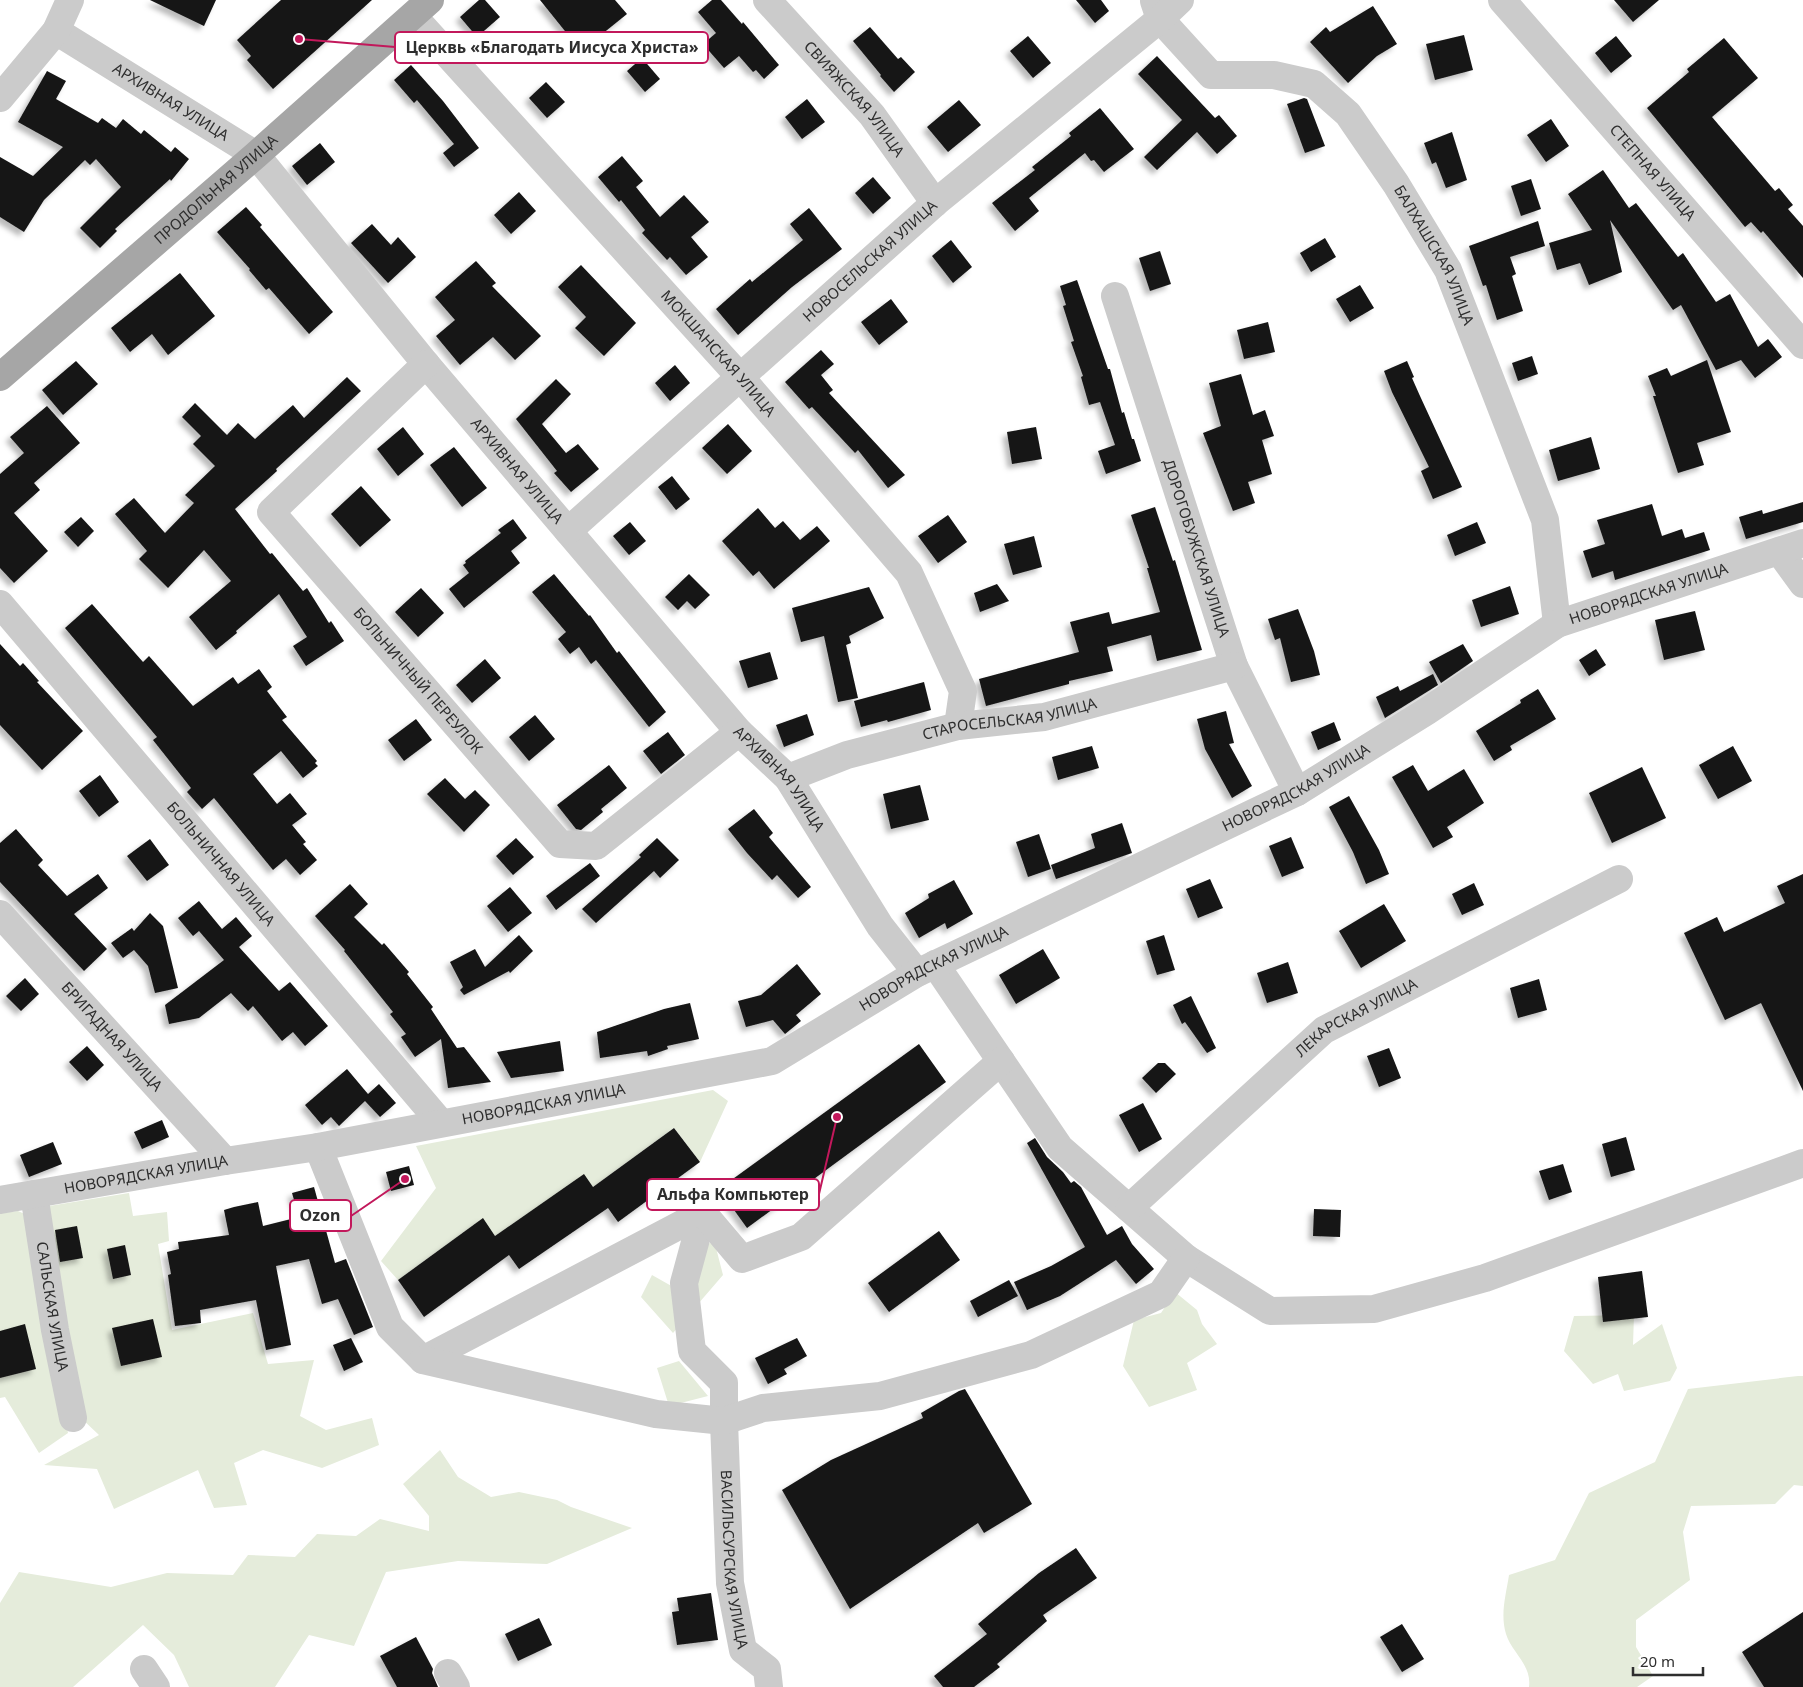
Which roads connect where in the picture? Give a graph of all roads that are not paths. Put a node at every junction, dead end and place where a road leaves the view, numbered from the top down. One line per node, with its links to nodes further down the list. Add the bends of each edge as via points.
1 (70, 0): 7 (street)
2 (767, 0): 10 (street, СВИЯЖСКАЯ УЛИЦА, via 872,115)
3 (1180, 0): 6 (street, НОВОСЕЛЬСКАЯ УЛИЦА)
4 (1502, 0): 12 (street, СТЕПНАЯ УЛИЦА)
5 (421, 8): 9 (main road, ПРОДОЛЬНАЯ УЛИЦА); 15 (street, МОКШАНСКАЯ УЛИЦА)
6 (1157, 9): 10 (street, НОВОСЕЛЬСКАЯ УЛИЦА); 20 (street, БАЛХАШСКАЯ УЛИЦА, via 1211,75 1274,75 1314,84 1348,114 1396,184 1448,270 1546,520)
7 (56, 31): 8 (street); 9 (street, АРХИВНАЯ УЛИЦА)
8 (0, 98)
9 (256, 155): 13 (street, АРХИВНАЯ УЛИЦА); 14 (main road, ПРОДОЛЬНАЯ УЛИЦА)
10 (935, 203): 15 (street, НОВОСЕЛЬСКАЯ УЛИЦА)
11 (1115, 296): 21 (street, ДОРОГОБУЖСКАЯ УЛИЦА)
12 (1803, 345)
13 (426, 364): 16 (street, АРХИВНАЯ УЛИЦА); 23 (street, БОЛЬНИЧНЫЙ ПЕРЕУЛОК, via 271,512 560,844 596,846)
14 (0, 377)
15 (741, 378): 16 (street, НОВОСЕЛЬСКАЯ УЛИЦА); 22 (street, МОКШАНСКАЯ УЛИЦА, via 910,573 963,691)
16 (568, 531): 23 (street, АРХИВНАЯ УЛИЦА)
17 (1791, 547): 18 (street); 20 (street, НОВОРЯДСКАЯ УЛИЦА)
18 (1803, 584)
19 (0, 604): 30 (street, БОЛЬНИЧНАЯ УЛИЦА)
20 (1557, 624): 25 (street, НОВОРЯДСКАЯ УЛИЦА, via 1427,711)
21 (1234, 666): 22 (street, СТАРОСЕЛЬСКАЯ УЛИЦА, via 1044,717); 25 (street, ДОРОГОБУЖСКАЯ УЛИЦА)
22 (958, 726): 24 (street, СТАРОСЕЛЬСКАЯ УЛИЦА, via 847,755)
23 (739, 732): 24 (street, АРХИВНАЯ УЛИЦА)
24 (788, 778): 28 (street, АРХИВНАЯ УЛИЦА, via 880,926)
25 (1297, 792): 28 (street, НОВОРЯДСКАЯ УЛИЦА)
26 (1620, 879): 35 (street, ЛЕКАРСКАЯ УЛИЦА, via 1324,1030)
27 (0, 914): 32 (street, БРИГАДНАЯ УЛИЦА)
28 (926, 969): 29 (street, АРХИВНАЯ УЛИЦА); 30 (street, НОВОРЯДСКАЯ УЛИЦА, via 772,1061)
29 (1001, 1061): 35 (street, АРХИВНАЯ УЛИЦА, via 1060,1148); 36 (street, via 801,1236 742,1259)
30 (441, 1123): 31 (street, НОВОРЯДСКАЯ УЛИЦА)
31 (318, 1147): 32 (street, НОВОРЯДСКАЯ УЛИЦА); 38 (street, via 390,1327)
32 (225, 1161): 34 (street, НОВОРЯДСКАЯ УЛИЦА)
33 (1803, 1163): 37 (street, АРХИВНАЯ УЛИЦА, via 1485,1278 1374,1309 1270,1310)
34 (11, 1196): 39 (street, САЛЬСКАЯ УЛИЦА, via 54,1330)
35 (1129, 1208): 37 (street, АРХИВНАЯ УЛИЦА)
36 (703, 1213): 38 (street); 40 (street, ВАСИЛЬСУРСКАЯ УЛИЦА, via 684,1283 692,1351 724,1383)
37 (1186, 1258): 40 (street, via 1161,1294 1030,1354 880,1396 763,1408)
38 (423, 1360): 40 (street, via 656,1414)
39 (73, 1418)
40 (724, 1421): 41 (street, ВАСИЛЬСУРСКАЯ УЛИЦА, via 730,1583 743,1650 767,1669)
41 (769, 1687)

